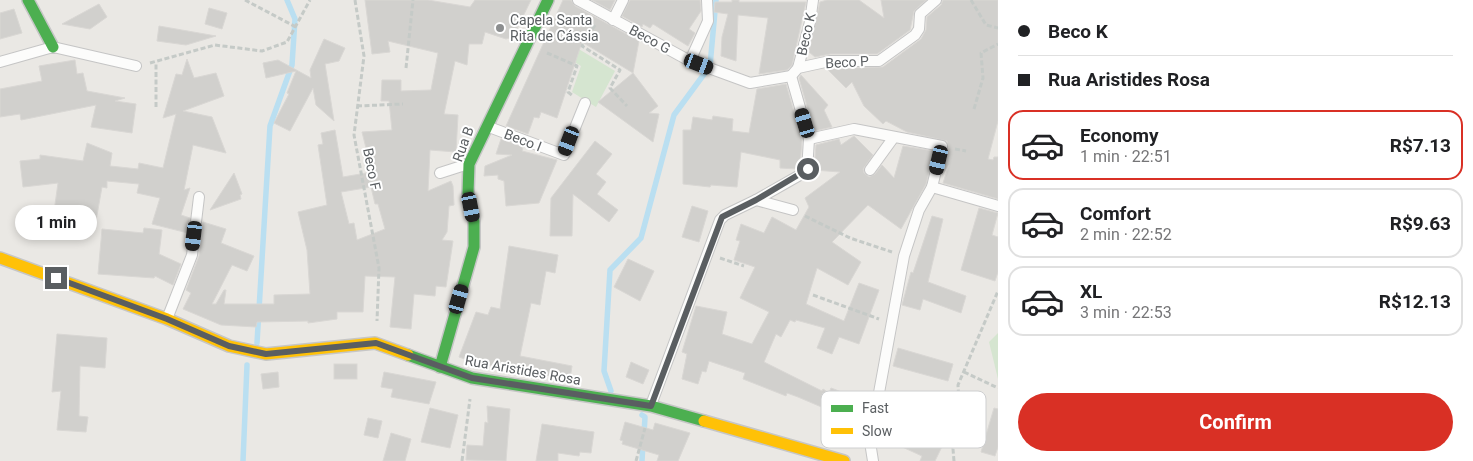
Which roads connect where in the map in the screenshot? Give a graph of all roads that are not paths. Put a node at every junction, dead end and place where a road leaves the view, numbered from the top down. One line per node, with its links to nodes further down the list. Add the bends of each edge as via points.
1 (28, 0): 9 (street)
2 (548, 0): 15 (street, Rua B)
3 (578, 0): 8 (lane, Beco G)
4 (623, 0): 8 (lane)
5 (707, 0): 10 (lane, via 708,21)
6 (813, 0): 13 (lane, Beco K, via 810,22)
7 (936, 0): 13 (lane, Beco P, via 920,14 919,29 915,35 879,61 830,62)
8 (613, 20): 10 (lane, Beco G)
9 (52, 47): 11 (lane); 12 (lane)
10 (690, 61): 13 (lane, Beco G, via 750,83)
11 (0, 62)
12 (136, 66)
13 (794, 72): 17 (lane)
14 (585, 103): 15 (lane, Beco I, via 564,155)
15 (486, 126): 18 (street, Rua B)
16 (894, 137): 17 (lane, via 854,129); 19 (lane); 21 (lane, via 942,146)
17 (810, 139): 23 (lane, via 807,171)
18 (469, 164): 20 (lane); 28 (street, Rua B, via 468,193 474,222 474,248)
19 (870, 170)
20 (440, 173)
21 (932, 187): 24 (lane); 29 (lane, via 919,210 904,256)
22 (199, 197): 27 (lane, via 192,255)
23 (756, 200): 25 (lane); 30 (lane, via 722,217)
24 (998, 206)
25 (793, 210)
26 (0, 258): 27 (street, Rua Aristides Rosa)
27 (167, 319): 28 (street, Rua Aristides Rosa, via 229,346 266,354 376,343)
28 (440, 367): 30 (street, Rua Aristides Rosa, via 472,378)
29 (879, 391)
30 (651, 406): 32 (street, Rua Aristides Rosa)
31 (871, 448): 33 (lane)
32 (844, 461)
33 (873, 461)

